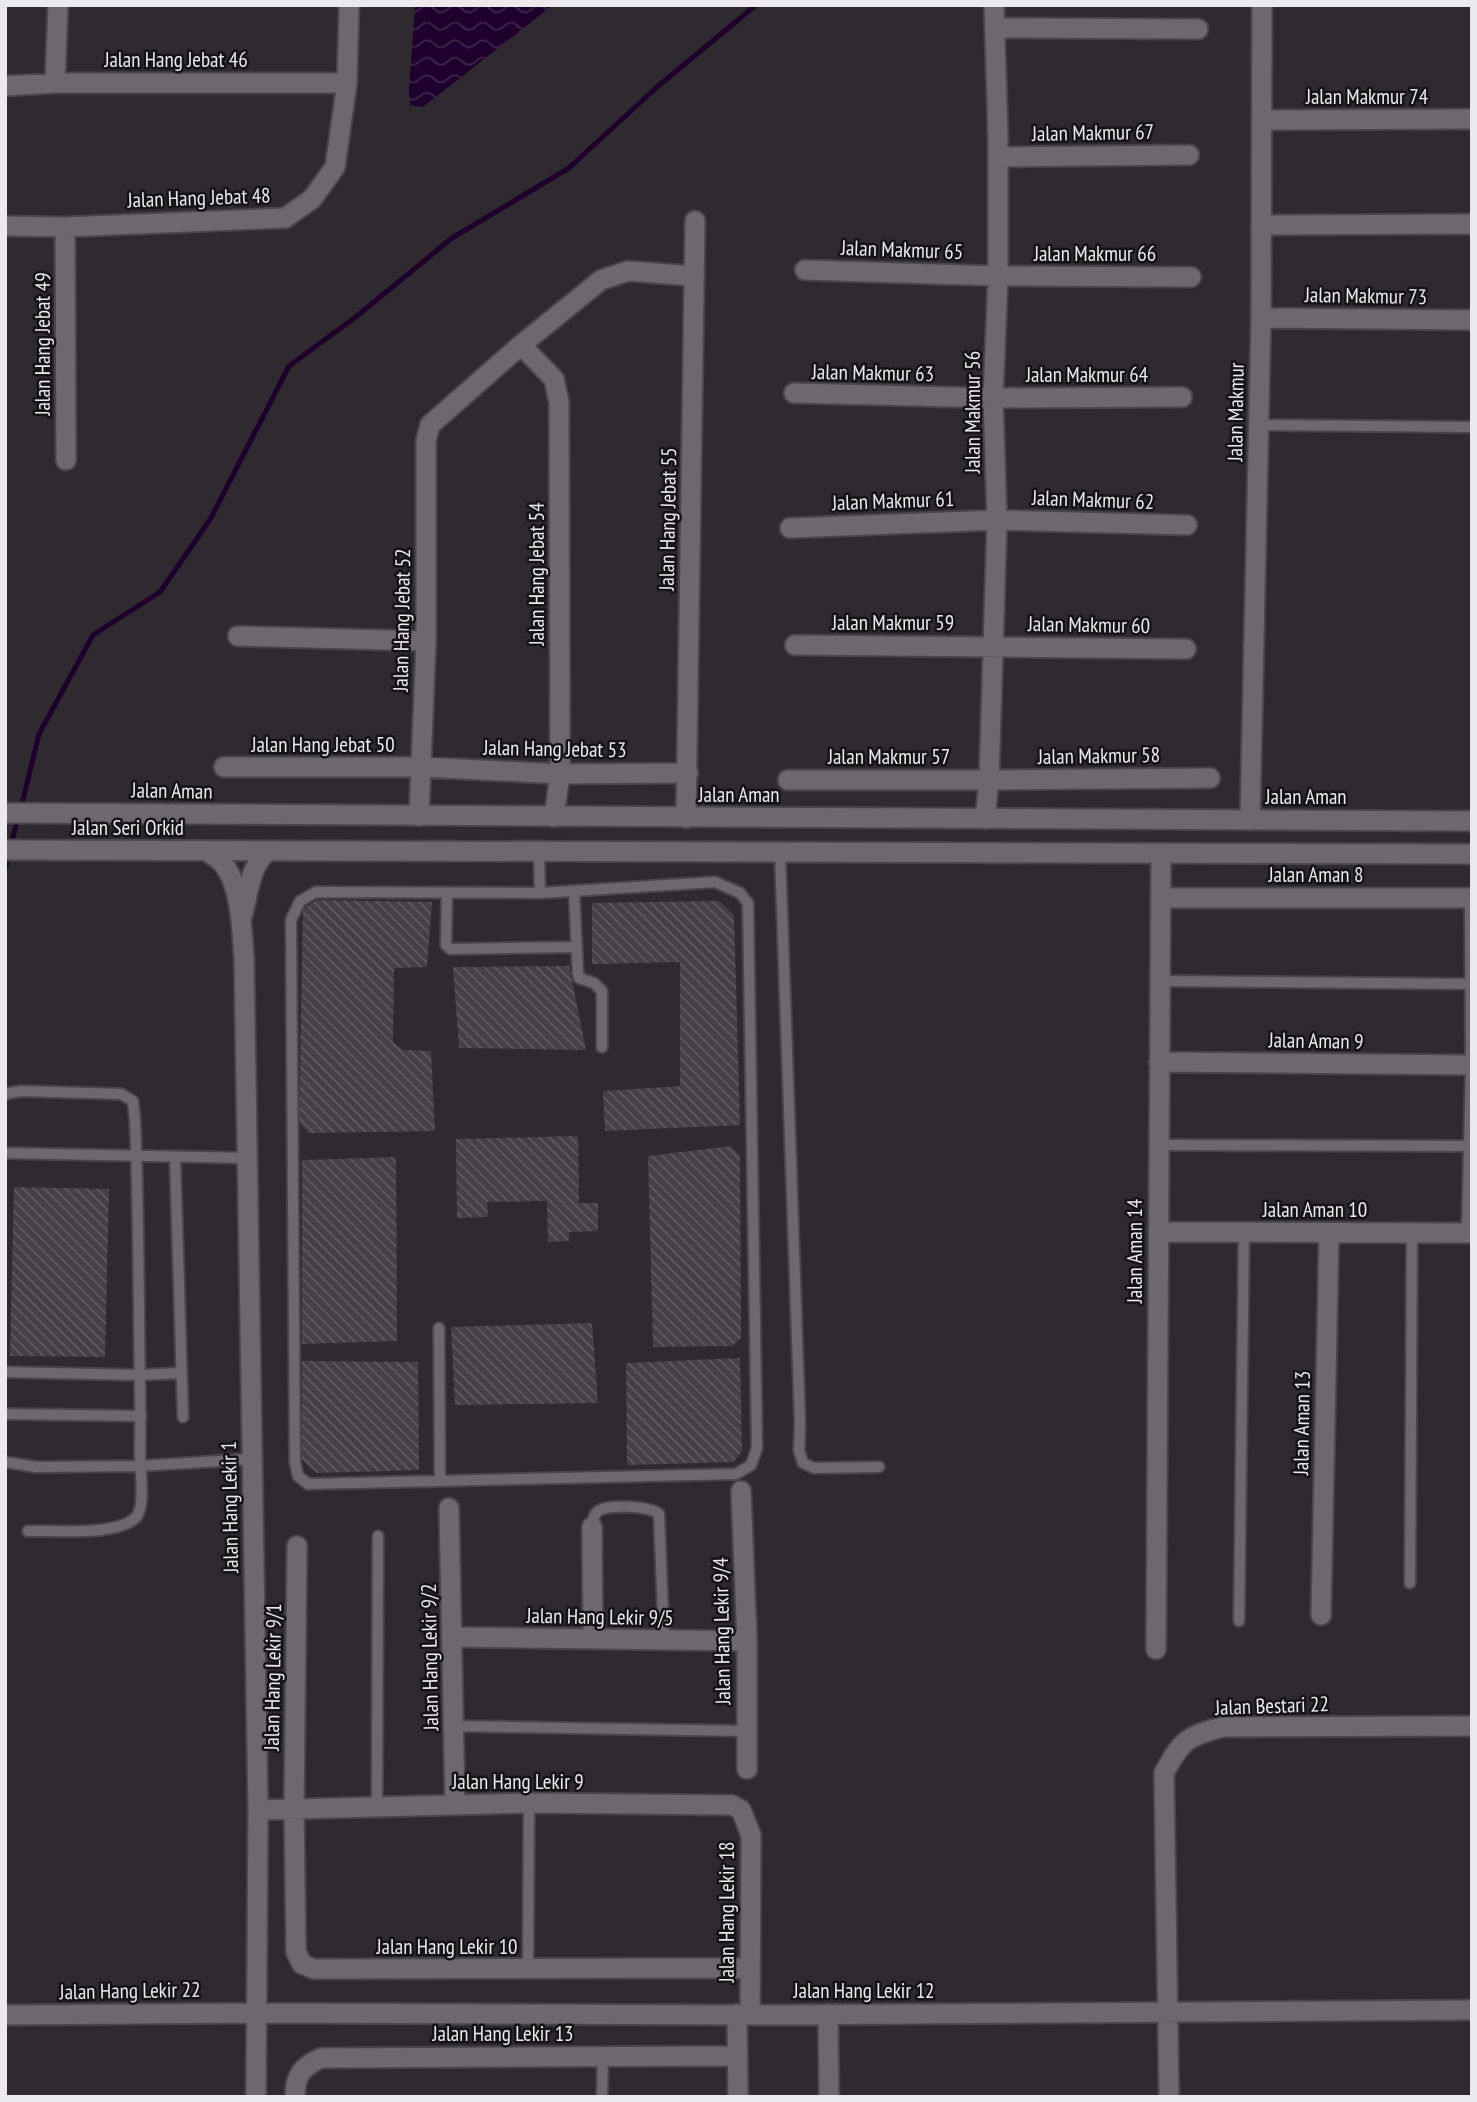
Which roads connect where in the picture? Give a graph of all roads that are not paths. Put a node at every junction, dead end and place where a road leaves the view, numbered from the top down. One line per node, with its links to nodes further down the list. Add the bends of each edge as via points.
1 (58, 5): 7 (street)
2 (349, 5): 8 (street, Jalan Hang Jebat 48)
3 (994, 5): 5 (street, Jalan Makmur 56)
4 (1262, 5): 11 (street, Jalan Makmur)
5 (995, 28): 6 (street); 13 (street, Jalan Makmur 56)
6 (1198, 29)
7 (55, 83): 8 (street, Jalan Hang Jebat 46); 9 (street, Jalan Hang Jebat 46)
8 (347, 83): 18 (street, Jalan Hang Jebat 48, via 335,167 312,199 285,218)
9 (5, 86)
10 (1472, 119): 11 (street, Jalan Makmur 74)
11 (1262, 120): 16 (street, Jalan Makmur)
12 (1189, 155): 13 (street, Jalan Makmur 67)
13 (998, 157): 21 (street, Jalan Makmur 56)
14 (695, 221): 20 (street, Jalan Hang Jebat 55)
15 (1472, 224): 16 (street)
16 (1261, 225): 23 (street, Jalan Makmur)
17 (5, 226): 18 (street, Jalan Hang Jebat 48)
18 (65, 227): 31 (street, Jalan Hang Jebat 49)
19 (805, 270): 21 (street, Jalan Makmur 65)
20 (693, 276): 25 (street, via 613,274); 42 (street, Jalan Hang Jebat 55)
21 (998, 276): 22 (street, Jalan Makmur 66); 28 (street, Jalan Makmur 56)
22 (1191, 277)
23 (1261, 318): 24 (street, Jalan Makmur 73); 29 (street, Jalan Makmur)
24 (1472, 320)
25 (521, 345): 36 (street, Jalan Hang Jebat 52, via 430,425 426,441); 43 (street, Jalan Hang Jebat 54, via 558,389)
26 (794, 393): 28 (street, Jalan Makmur 63)
27 (1182, 397): 28 (street, Jalan Makmur 64)
28 (993, 398): 32 (street, Jalan Makmur 56)
29 (1258, 425): 30 (lane); 52 (street, Jalan Makmur)
30 (1472, 427)
31 (66, 460)
32 (997, 520): 33 (street, Jalan Makmur 62); 34 (street, Jalan Makmur 61); 38 (street, Jalan Makmur 56)
33 (1187, 525)
34 (790, 528)
35 (238, 636): 36 (street)
36 (426, 641): 41 (street, Jalan Hang Jebat 52)
37 (795, 645): 38 (street, Jalan Makmur 59)
38 (992, 646): 39 (street, Jalan Makmur 60); 46 (street, Jalan Makmur 56)
39 (1186, 649)
40 (224, 767): 41 (street, Jalan Hang Jebat 50)
41 (422, 767): 43 (street, Jalan Hang Jebat 53); 48 (street, Jalan Hang Jebat 52)
42 (688, 773): 43 (street, Jalan Hang Jebat 53); 50 (street, Jalan Hang Jebat 55)
43 (560, 774): 49 (street, Jalan Hang Jebat 54)
44 (1210, 778): 46 (street, Jalan Makmur 58)
45 (788, 780): 46 (street, Jalan Makmur 57)
46 (989, 780): 51 (street, Jalan Makmur 56)
47 (5, 813): 48 (street, Jalan Aman)
48 (419, 816): 49 (street, Jalan Aman)
49 (554, 817): 50 (street, Jalan Aman)
50 (685, 818): 51 (street, Jalan Aman)
51 (985, 819): 52 (street, Jalan Aman)
52 (1250, 820): 53 (street, Jalan Aman)
53 (1472, 821)
54 (5, 850): 55 (street, Jalan Seri Orkid)
55 (206, 851): 56 (street, Jalan Seri Orkid); 66 (street, Jalan Hang Lekir 1, via 221,861 231,876)
56 (259, 852): 57 (street); 66 (street, Jalan Hang Lekir 1)
57 (539, 852): 58 (street); 63 (lane)
58 (780, 852): 59 (street); 95 (lane, via 799,1451 803,1463 814,1468)
59 (1161, 853): 60 (street); 64 (street, Jalan Aman 14)
60 (1472, 853)
61 (574, 891): 63 (lane); 67 (lane); 96 (lane, via 715,882 740,893 748,903 757,1448 751,1465 736,1474)
62 (447, 893): 63 (lane); 67 (lane, via 446,945 450,949); 96 (lane, via 316,892 300,901 291,920 298,1476 309,1484)
63 (540, 893)
64 (1161, 898): 65 (street, Jalan Aman 8); 68 (street, Jalan Aman 14)
65 (1471, 898): 69 (lane)
66 (242, 916): 79 (street, Jalan Hang Lekir 1)
67 (575, 947): 70 (lane, via 579,978 602,991)
68 (1160, 981): 69 (lane); 71 (street, Jalan Aman 14)
69 (1471, 984): 72 (lane)
70 (601, 1047)
71 (1160, 1062): 72 (street, Jalan Aman 9); 74 (street, Jalan Aman 14)
72 (1472, 1065): 75 (lane)
73 (5, 1094): 77 (lane, via 106,1092 129,1097 133,1101)
74 (1159, 1145): 75 (lane); 80 (street, Jalan Aman 14)
75 (1470, 1146): 84 (lane)
76 (5, 1153): 77 (lane)
77 (136, 1156): 78 (lane); 88 (lane)
78 (175, 1157): 79 (lane); 87 (lane)
79 (247, 1158): 92 (street, Jalan Hang Lekir 1)
80 (1158, 1232): 81 (street, Jalan Aman 10); 110 (street, Jalan Aman 14)
81 (1244, 1232): 82 (street, Jalan Aman 10); 105 (lane)
82 (1329, 1233): 83 (street, Jalan Aman 10); 104 (street, Jalan Aman 13)
83 (1412, 1233): 84 (street, Jalan Aman 10); 103 (lane)
84 (1469, 1233)
85 (439, 1328): 96 (lane)
86 (5, 1372): 88 (lane)
87 (181, 1373): 88 (lane); 91 (lane)
88 (139, 1375): 90 (lane)
89 (5, 1414): 90 (lane)
90 (141, 1416): 94 (lane)
91 (183, 1417)
92 (252, 1459): 94 (lane); 119 (street, Jalan Hang Lekir 1)
93 (5, 1462): 94 (lane, via 36,1467)
94 (139, 1466): 100 (lane, via 142,1503 136,1517 126,1524 103,1530)
95 (880, 1467)
96 (440, 1481)
97 (741, 1491): 109 (street, Jalan Hang Lekir 9/4)
98 (449, 1508): 106 (street, Jalan Hang Lekir 9/2)
99 (592, 1527): 107 (street); 108 (lane, via 594,1516 606,1508 647,1507 659,1514)
100 (28, 1531)
101 (378, 1536): 117 (lane)
102 (297, 1546): 118 (street, Jalan Hang Lekir 9/1)
103 (1410, 1583)
104 (1321, 1615)
105 (1239, 1621)
106 (452, 1637): 107 (street, Jalan Hang Lekir 9/5); 111 (street, Jalan Hang Lekir 9/2)
107 (593, 1639): 108 (street, Jalan Hang Lekir 9/5)
108 (664, 1640): 109 (street, Jalan Hang Lekir 9/5)
109 (747, 1642): 113 (street, Jalan Hang Lekir 9/4)
110 (1156, 1649)
111 (454, 1726): 113 (lane); 116 (street, Jalan Hang Lekir 9/2)
112 (1472, 1726): 125 (street, Jalan Bestari 22, via 1223,1727 1193,1735 1176,1751 1164,1773)
113 (747, 1731): 114 (street, Jalan Hang Lekir 9/4)
114 (747, 1769)
115 (529, 1803): 116 (street, Jalan Hang Lekir 9); 120 (street, Jalan Hang Lekir 9, via 733,1805); 122 (lane)
116 (455, 1805): 117 (street, Jalan Hang Lekir 9)
117 (377, 1806): 118 (street, Jalan Hang Lekir 9)
118 (294, 1808): 119 (street, Jalan Hang Lekir 9); 122 (street, Jalan Hang Lekir 10, via 296,1952 302,1964 314,1969)
119 (258, 1810): 124 (street, Jalan Hang Lekir 1)
120 (741, 1810): 121 (street, Jalan Hang Lekir 18, via 751,1835)
121 (750, 1968): 122 (street, Jalan Hang Lekir 10); 128 (street, Jalan Hang Lekir 18)
122 (528, 1970)
123 (1472, 2010): 125 (street, Jalan Hang Lekir 12)
124 (256, 2012): 127 (street, Jalan Hang Lekir 22); 128 (street, Jalan Hang Lekir 12); 131 (street, Jalan Hang Lekir 1)
125 (1168, 2012): 126 (street, Jalan Hang Lekir 12); 136 (street, Jalan Bestari 22)
126 (828, 2014): 128 (street, Jalan Hang Lekir 12); 135 (street)
127 (5, 2015)
128 (743, 2015): 130 (street, Jalan Hang Lekir 18)
129 (603, 2056): 130 (street, Jalan Hang Lekir 13); 132 (street, Jalan Hang Lekir 13, via 321,2058 305,2065 295,2081); 133 (lane)
130 (737, 2056): 134 (street, Jalan Hang Lekir 18)
131 (256, 2097)
132 (295, 2097)
133 (602, 2097)
134 (737, 2097)
135 (829, 2097)
136 (1169, 2097)

